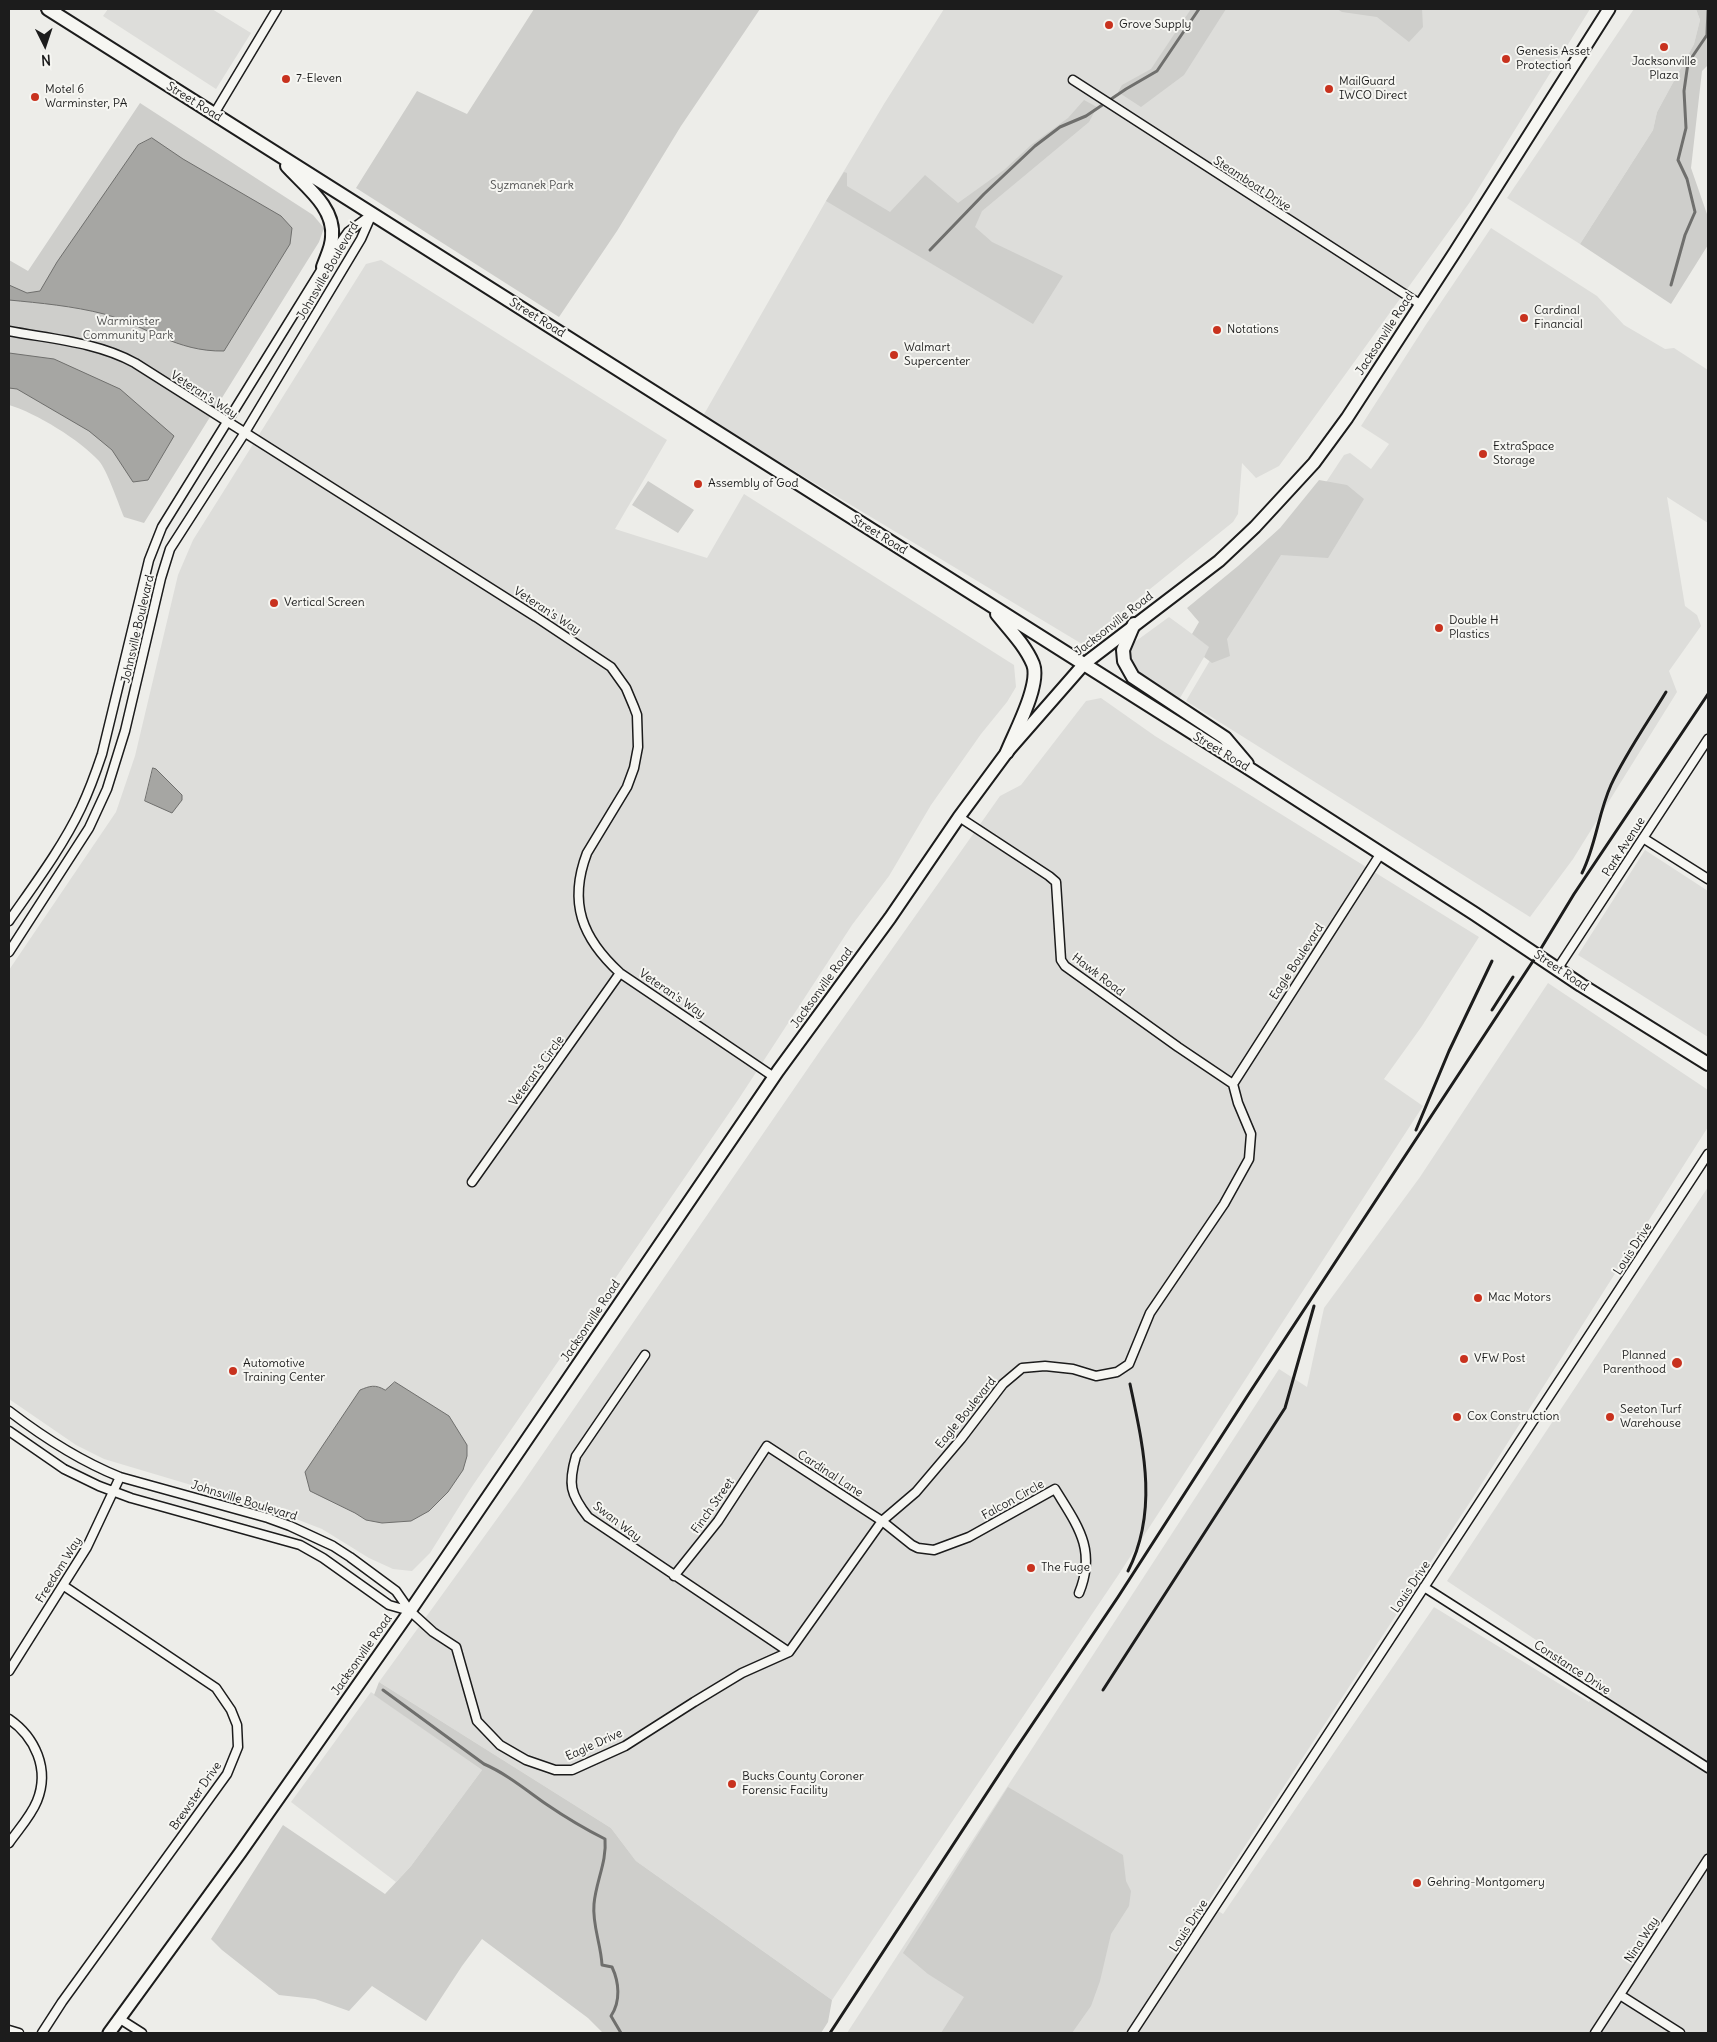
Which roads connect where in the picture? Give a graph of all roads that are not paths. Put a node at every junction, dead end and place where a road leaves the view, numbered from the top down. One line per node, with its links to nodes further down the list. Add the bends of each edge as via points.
1 (48, 9): 5 (main road, Street Road)
2 (277, 9): 5 (street)
3 (1609, 9): 9 (main road, Jacksonville Road)
4 (1073, 80): 9 (street, Steamboat Drive)
5 (214, 114): 6 (main road, Street Road)
6 (273, 151): 7 (main road, Street Road); 8 (main road, via 324,205 330,216 332,237)
7 (372, 214): 8 (street, Johnsville Boulevard, via 348,232); 12 (street, Johnsville Boulevard, via 361,239); 13 (main road, Street Road)
8 (323, 267): 11 (street, Johnsville Boulevard)
9 (1420, 304): 14 (main road, Jacksonville Road, via 1314,463 1232,549)
10 (9, 331): 11 (street, Veteran's Way, via 93,346 123,357)
11 (227, 423): 12 (street, Veteran's Way); 23 (street, Johnsville Boulevard, via 171,509 152,552 102,754 81,808)
12 (244, 434): 24 (street, Johnsville Boulevard, via 170,549 119,755 100,806 67,864); 26 (street, Veteran's Way, via 536,617 604,661 618,674 637,715 637,757 627,787 588,853 581,874 579,897 589,938)
13 (991, 606): 15 (main road, Street Road); 17 (main road, via 1034,666 1033,689)
14 (1134, 624): 15 (main road, Jacksonville Road); 18 (main road, via 1123,650 1124,661 1133,677 1225,738)
15 (1084, 664): 17 (main road, Jacksonville Road); 18 (main road, Street Road)
16 (1708, 739): 20 (street, Park Avenue)
17 (1007, 752): 19 (main road, Jacksonville Road)
18 (1254, 772): 21 (main road, Street Road)
19 (959, 817): 28 (main road, Jacksonville Road); 29 (street, Hawk Road, via 1056,882 1061,960 1065,966)
20 (1643, 838): 22 (street); 25 (street, Park Avenue)
21 (1381, 854): 25 (main road, Street Road); 29 (street, Eagle Boulevard)
22 (1708, 879)
23 (9, 922)
24 (9, 952)
25 (1558, 968): 27 (main road, Street Road)
26 (620, 973): 28 (street, Veteran's Way); 31 (street, Veteran's Circle)
27 (1708, 1064)
28 (774, 1077): 43 (main road, Jacksonville Road)
29 (1233, 1084): 38 (street, Eagle Boulevard, via 1251,1134 1249,1159 1224,1204 1150,1313 1129,1364 1117,1372 1096,1376 1045,1366 1022,1368 1004,1384 916,1492)
30 (1708, 1154): 41 (street, Louis Drive)
31 (472, 1182)
32 (646, 1355): 39 (street, Swan Way, via 576,1456 570,1475 575,1500 588,1517)
33 (9, 1411): 36 (street, Johnsville Boulevard, via 72,1454)
34 (9, 1431): 37 (street, Johnsville Boulevard, via 64,1468)
35 (766, 1446): 38 (street, Cardinal Lane); 39 (street, Finch Street, via 718,1521)
36 (120, 1476): 37 (street, Freedom Way); 43 (street, Johnsville Boulevard, via 268,1518 333,1546 396,1591)
37 (114, 1492): 40 (street, Freedom Way, via 88,1548); 43 (street, Johnsville Boulevard, via 300,1545 388,1605)
38 (882, 1521): 42 (street, Falcon Circle, via 918,1548 934,1550 969,1537 1055,1489 1085,1543 1087,1567); 44 (street, Eagle Boulevard)
39 (674, 1576): 44 (street, Swan Way)
40 (64, 1586): 45 (street, Freedom Way); 54 (street, Brewster Drive, via 216,1688 237,1725 238,1747 227,1774)
41 (1424, 1587): 47 (street, Constance Drive); 57 (street, Louis Drive)
42 (1079, 1593)
43 (410, 1611): 44 (street, Eagle Drive, via 456,1647 477,1721 500,1745 526,1760 555,1770 572,1770 626,1746 742,1673); 51 (main road, Jacksonville Road)
44 (789, 1652)
45 (9, 1671)
46 (9, 1719): 48 (street, via 32,1740 41,1775 37,1801)
47 (1708, 1768)
48 (9, 1843)
49 (1708, 1858): 50 (street, Nina Way)
50 (1620, 1995): 58 (street, Nina Way); 59 (street)
51 (120, 2019): 55 (main road, Jacksonville Road); 56 (street)
52 (9, 2030): 53 (street)
53 (19, 2033)
54 (42, 2033)
55 (109, 2033)
56 (142, 2033)
57 (1132, 2033)
58 (1595, 2033)
59 (1680, 2033)

